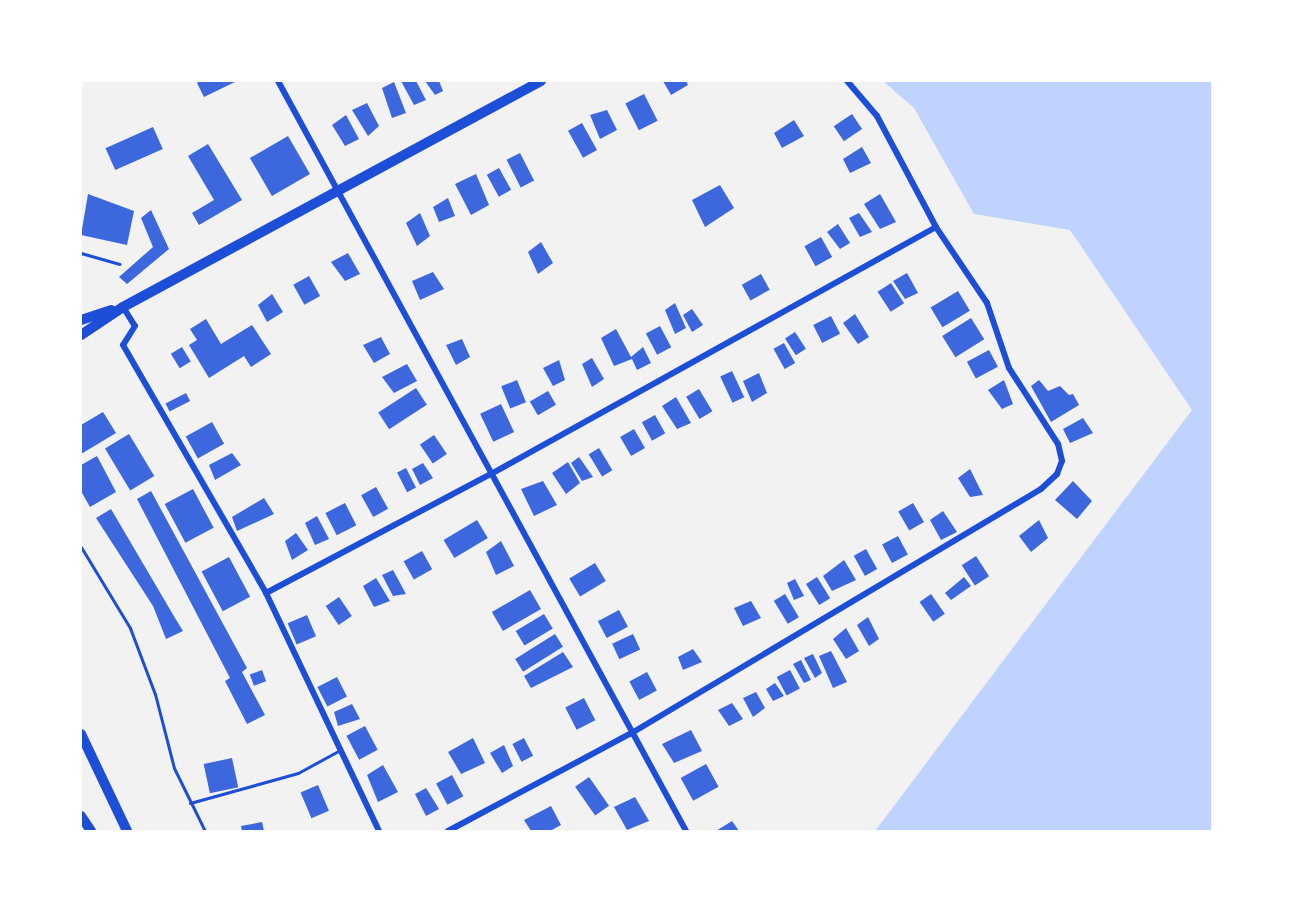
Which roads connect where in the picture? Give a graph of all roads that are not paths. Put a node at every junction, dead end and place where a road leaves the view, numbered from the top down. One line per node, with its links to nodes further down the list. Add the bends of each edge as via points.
1 (278, 81): 4 (street)
2 (541, 81): 4 (main road)
3 (847, 81): 5 (street, via 877,116)
4 (339, 192): 8 (main road); 11 (street)
5 (936, 227): 11 (street); 15 (street, via 987,303 1009,368 1058,444 1060,468 1041,489)
6 (81, 253): 7 (lane)
7 (119, 264)
8 (123, 307): 9 (main road); 10 (main road); 13 (street, via 135,326 123,345)
9 (81, 320)
10 (81, 335)
11 (492, 474): 13 (street); 15 (street)
12 (81, 547): 17 (lane, via 130,628 155,694 174,768)
13 (266, 593): 16 (street)
14 (81, 734): 20 (main road)
15 (630, 734): 23 (street); 24 (street)
16 (341, 749): 17 (lane, via 298,773); 22 (street)
17 (190, 803): 21 (lane)
18 (81, 816): 19 (main road)
19 (91, 831)
20 (127, 831)
21 (205, 831)
22 (379, 831)
23 (448, 831)
24 (686, 831)

